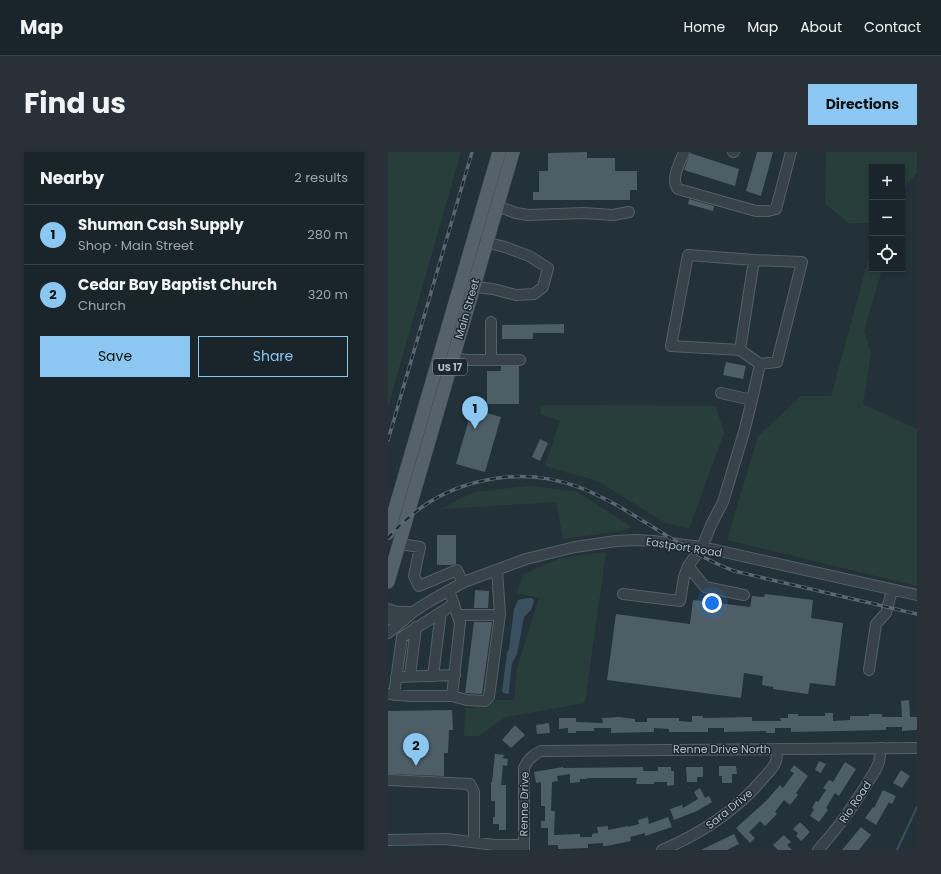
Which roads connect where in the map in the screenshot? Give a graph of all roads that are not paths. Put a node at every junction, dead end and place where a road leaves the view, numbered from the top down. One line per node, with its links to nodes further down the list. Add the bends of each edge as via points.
1 (499, 152): 7 (main road, Main Street / US 17)
2 (513, 152): 5 (main road, Main Street / US 17)
3 (684, 152): 4 (street, via 675,178 678,189 756,211 768,211 776,209)
4 (791, 152)
5 (497, 206): 6 (street, via 528,215 613,215); 8 (main road, Main Street / US 17)
6 (629, 212)
7 (473, 239): 8 (street); 19 (main road, Main Street / US 17)
8 (486, 243): 10 (main road, Main Street / US 17); 10 (street, via 529,256 548,268 543,287 534,294 516,295)
9 (754, 260): 12 (street); 12 (street, via 688,255 671,346); 16 (street, via 802,262 777,362)
10 (474, 286): 13 (main road, Main Street / US 17)
11 (491, 322): 14 (street)
12 (740, 350): 16 (street)
13 (453, 358): 14 (street); 20 (main road, Main Street / US 17)
14 (491, 360): 15 (street)
15 (520, 360)
16 (760, 364): 18 (street)
17 (720, 393): 18 (street)
18 (752, 400): 23 (street, via 723,502)
19 (420, 422): 20 (street); 21 (main road, Main Street / US 17)
20 (433, 426): 22 (main road, Main Street / US 17)
21 (388, 533)
22 (399, 544): 26 (main road, Main Street / US 17); 27 (street, via 420,547 414,576 419,586 457,570)
23 (702, 547): 24 (street); 25 (street, Eastport Road, via 653,540 609,542 575,546); 29 (street, Eastport Road)
24 (688, 566): 30 (street, via 680,601); 31 (street, via 705,587)
25 (497, 570): 27 (street, Eastport Road); 38 (street)
26 (388, 582)
27 (463, 583): 28 (street, Eastport Road)
28 (449, 590): 33 (street); 35 (street, Eastport Road)
29 (892, 590): 32 (street, Eastport Road); 43 (street, via 886,613 876,624)
30 (623, 594)
31 (744, 595)
32 (917, 595)
33 (454, 604): 36 (street); 37 (street)
34 (388, 609): 35 (street)
35 (413, 612): 40 (street, Eastport Road)
36 (441, 612): 41 (street); 46 (street)
37 (457, 614): 38 (street); 44 (street, via 460,623)
38 (499, 615): 49 (street, via 489,697 485,701)
39 (388, 619): 40 (street)
40 (404, 620): 42 (street, Eastport Road)
41 (416, 627): 45 (street); 47 (street, via 402,638)
42 (388, 633)
43 (869, 670)
44 (455, 675): 46 (street); 49 (street)
45 (410, 676): 46 (street); 47 (street)
46 (433, 676)
47 (396, 677): 48 (street)
48 (391, 695): 49 (street)
49 (452, 696)
50 (881, 748): 51 (street, Renne Drive North); 52 (street, Renne Drive North); 60 (street, Rio Road, via 876,769 853,806)
51 (917, 748)
52 (777, 749): 53 (street, Renne Drive North, via 550,750 541,751); 59 (street, Sara Drive, via 776,761 737,805 702,830)
53 (530, 758): 58 (street, Renne Drive, via 523,775)
54 (388, 780): 56 (street, via 470,784 474,792)
55 (388, 840): 57 (street)
56 (474, 842): 57 (street, via 446,839); 58 (street)
57 (420, 845)
58 (524, 848)
59 (662, 850)
60 (818, 850)

